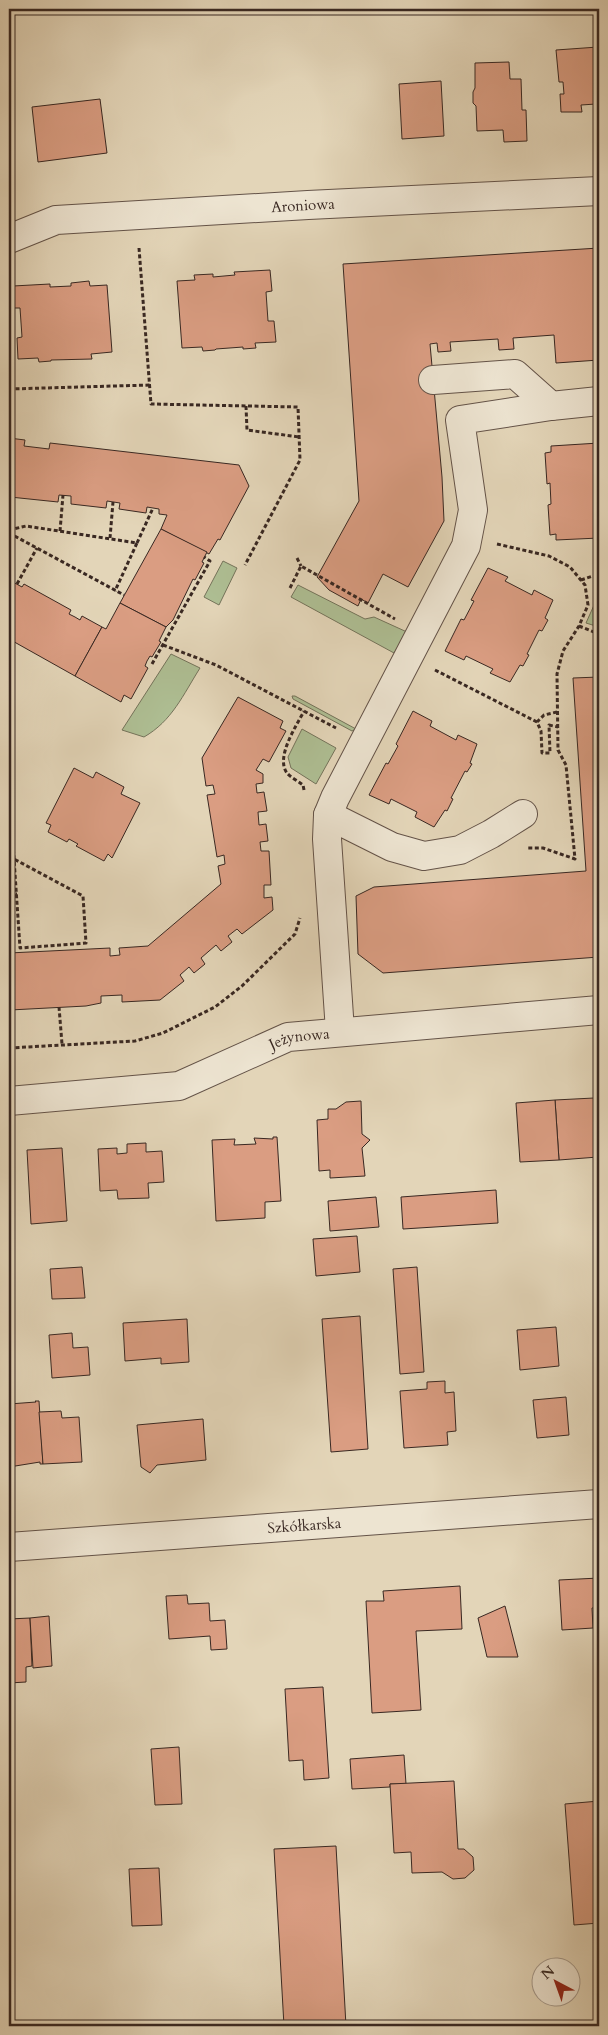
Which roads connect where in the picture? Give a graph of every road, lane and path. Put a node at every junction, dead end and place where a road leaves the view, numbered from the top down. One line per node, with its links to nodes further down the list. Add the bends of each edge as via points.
1 (599, 191): 2 (street, Aroniowa, via 56,220)
2 (9, 239)
3 (139, 248): 5 (path)
4 (433, 380): 9 (street, via 515,374)
5 (150, 384): 6 (path); 8 (path, via 151,404)
6 (9, 389)
7 (599, 401): 9 (street)
8 (246, 406): 10 (path, via 247,430); 10 (path, via 298,407)
9 (551, 406): 17 (street, via 460,420 473,510)
10 (299, 436): 22 (path, via 300,460)
11 (63, 495): 14 (path)
12 (113, 502): 16 (path)
13 (153, 508): 18 (path)
14 (60, 531): 15 (path, via 26,526); 16 (path)
15 (9, 532): 19 (path)
16 (110, 538): 18 (path)
17 (467, 542): 25 (path, via 507,545 549,556 570,567); 31 (street)
18 (137, 543): 28 (path)
19 (37, 548): 26 (path); 28 (path)
20 (204, 557): 33 (path, via 210,561)
21 (297, 558): 23 (path)
22 (245, 565)
23 (301, 566): 27 (path); 31 (path)
24 (599, 574): 25 (path)
25 (580, 580): 30 (path, via 588,605)
26 (16, 584)
27 (290, 588)
28 (116, 591): 29 (path)
29 (124, 595)
30 (579, 626): 32 (path); 37 (path, via 563,651 557,674)
31 (420, 634): 40 (street)
32 (599, 634)
33 (163, 645): 34 (path); 36 (path, via 216,665)
34 (152, 664)
35 (429, 667): 38 (path)
36 (304, 711): 40 (path); 42 (path, via 289,739 284,762 286,772 303,785)
37 (558, 712): 38 (path, via 544,715); 39 (path)
38 (537, 722): 39 (path, via 542,753 550,753 549,726)
39 (558, 727): 46 (path, via 558,750 566,765 575,859)
40 (363, 742): 44 (street)
41 (9, 784): 45 (path)
42 (305, 798)
43 (523, 814): 44 (street, via 460,850 424,856 392,847)
44 (328, 815): 53 (street)
45 (11, 845): 47 (path)
46 (542, 848)
47 (14, 859): 49 (path); 49 (path, via 83,896 86,943 20,948)
48 (9, 894): 49 (path)
49 (17, 894)
50 (303, 911): 54 (path, via 295,934 242,986 215,1007 163,1033 135,1041)
51 (58, 1007): 54 (path)
52 (599, 1010): 53 (street, Jeżynowa)
53 (340, 1031): 56 (street, Jeżynowa, via 288,1036 179,1086)
54 (62, 1044): 55 (path)
55 (9, 1048)
56 (9, 1101)
57 (599, 1504): 58 (street, Szkółkarska)
58 (9, 1547)

